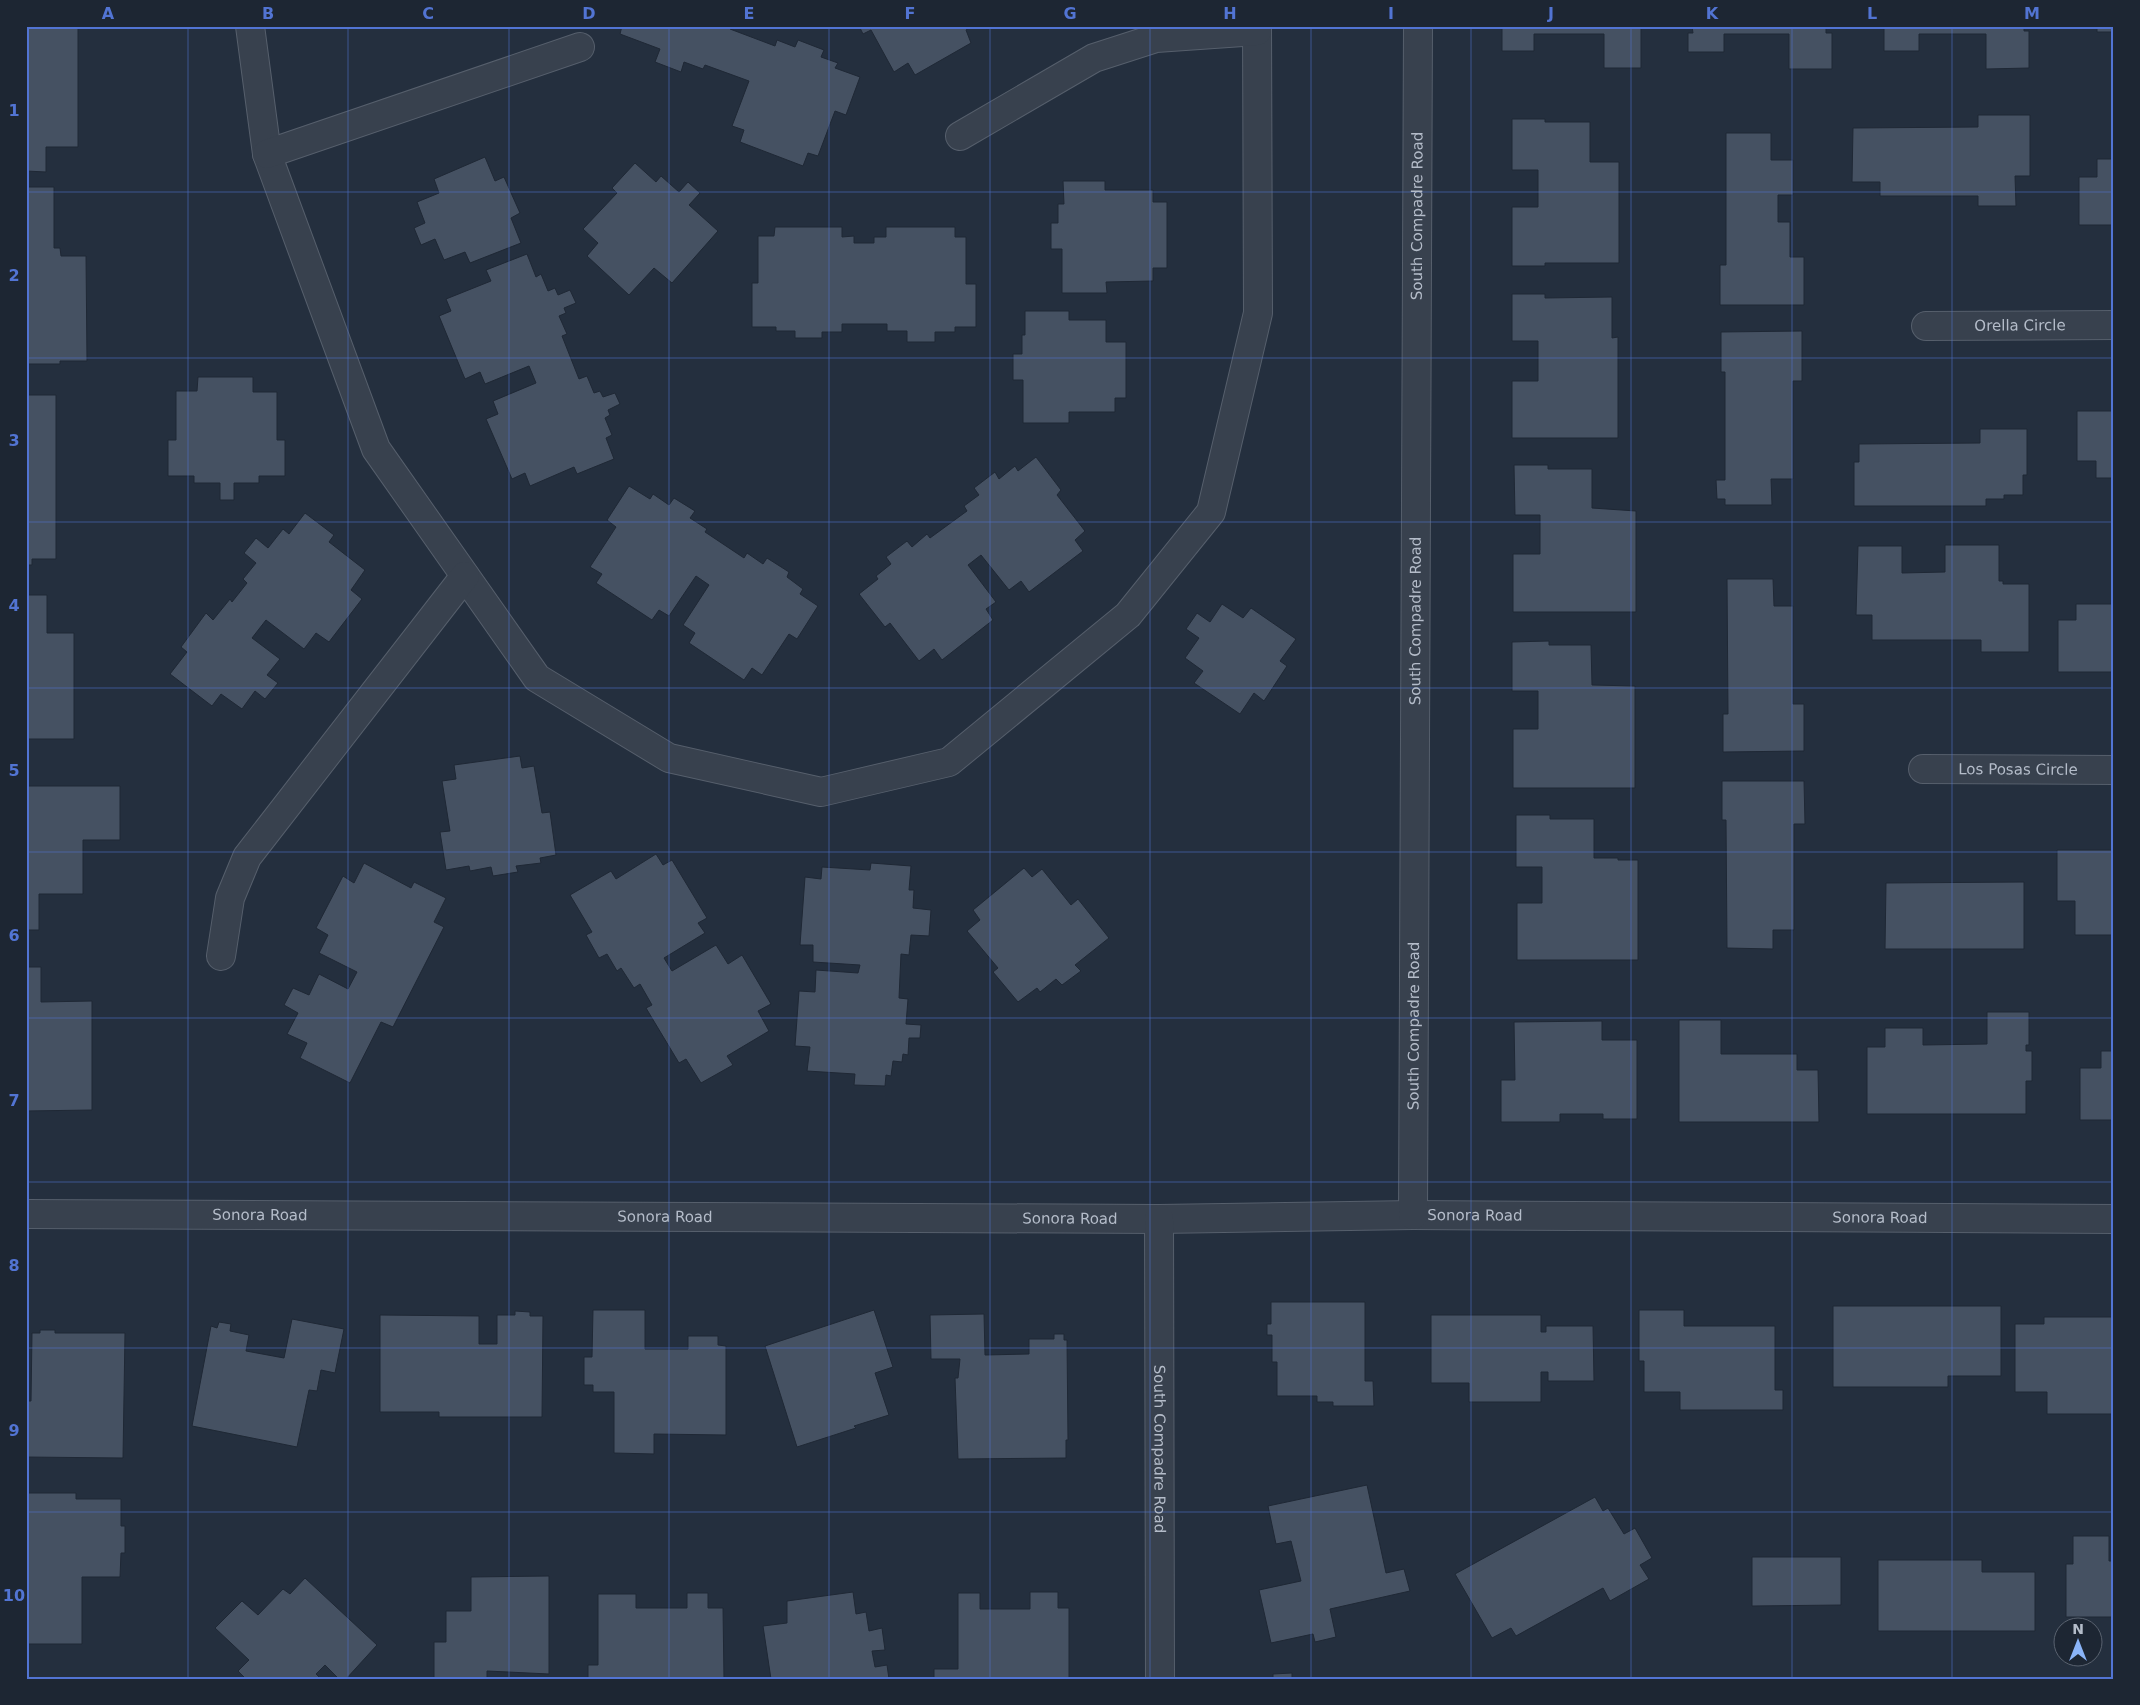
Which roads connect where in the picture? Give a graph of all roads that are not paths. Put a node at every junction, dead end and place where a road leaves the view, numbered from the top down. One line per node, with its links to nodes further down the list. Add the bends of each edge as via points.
1 (250, 26): 6 (street)
2 (1418, 26): 14 (street, South Compadre Road)
3 (1257, 29): 5 (street, via 1156,38 1094,58); 9 (street, via 1258,313 1211,512 1128,615 949,762 821,792 669,758 537,678)
4 (580, 47): 6 (street)
5 (960, 136)
6 (267, 154): 9 (street, via 376,449)
7 (2114, 325): 8 (street, Orella Circle)
8 (1926, 326)
9 (466, 576): 12 (street, via 247,857 230,898)
10 (1923, 769): 11 (street, Los Posas Circle)
11 (2114, 770)
12 (221, 956)
13 (26, 1214): 15 (street, Sonora Road)
14 (1413, 1215): 15 (street, Sonora Road); 16 (street, Sonora Road)
15 (1159, 1219): 17 (street, South Compadre Road)
16 (2114, 1219)
17 (1160, 1679)

